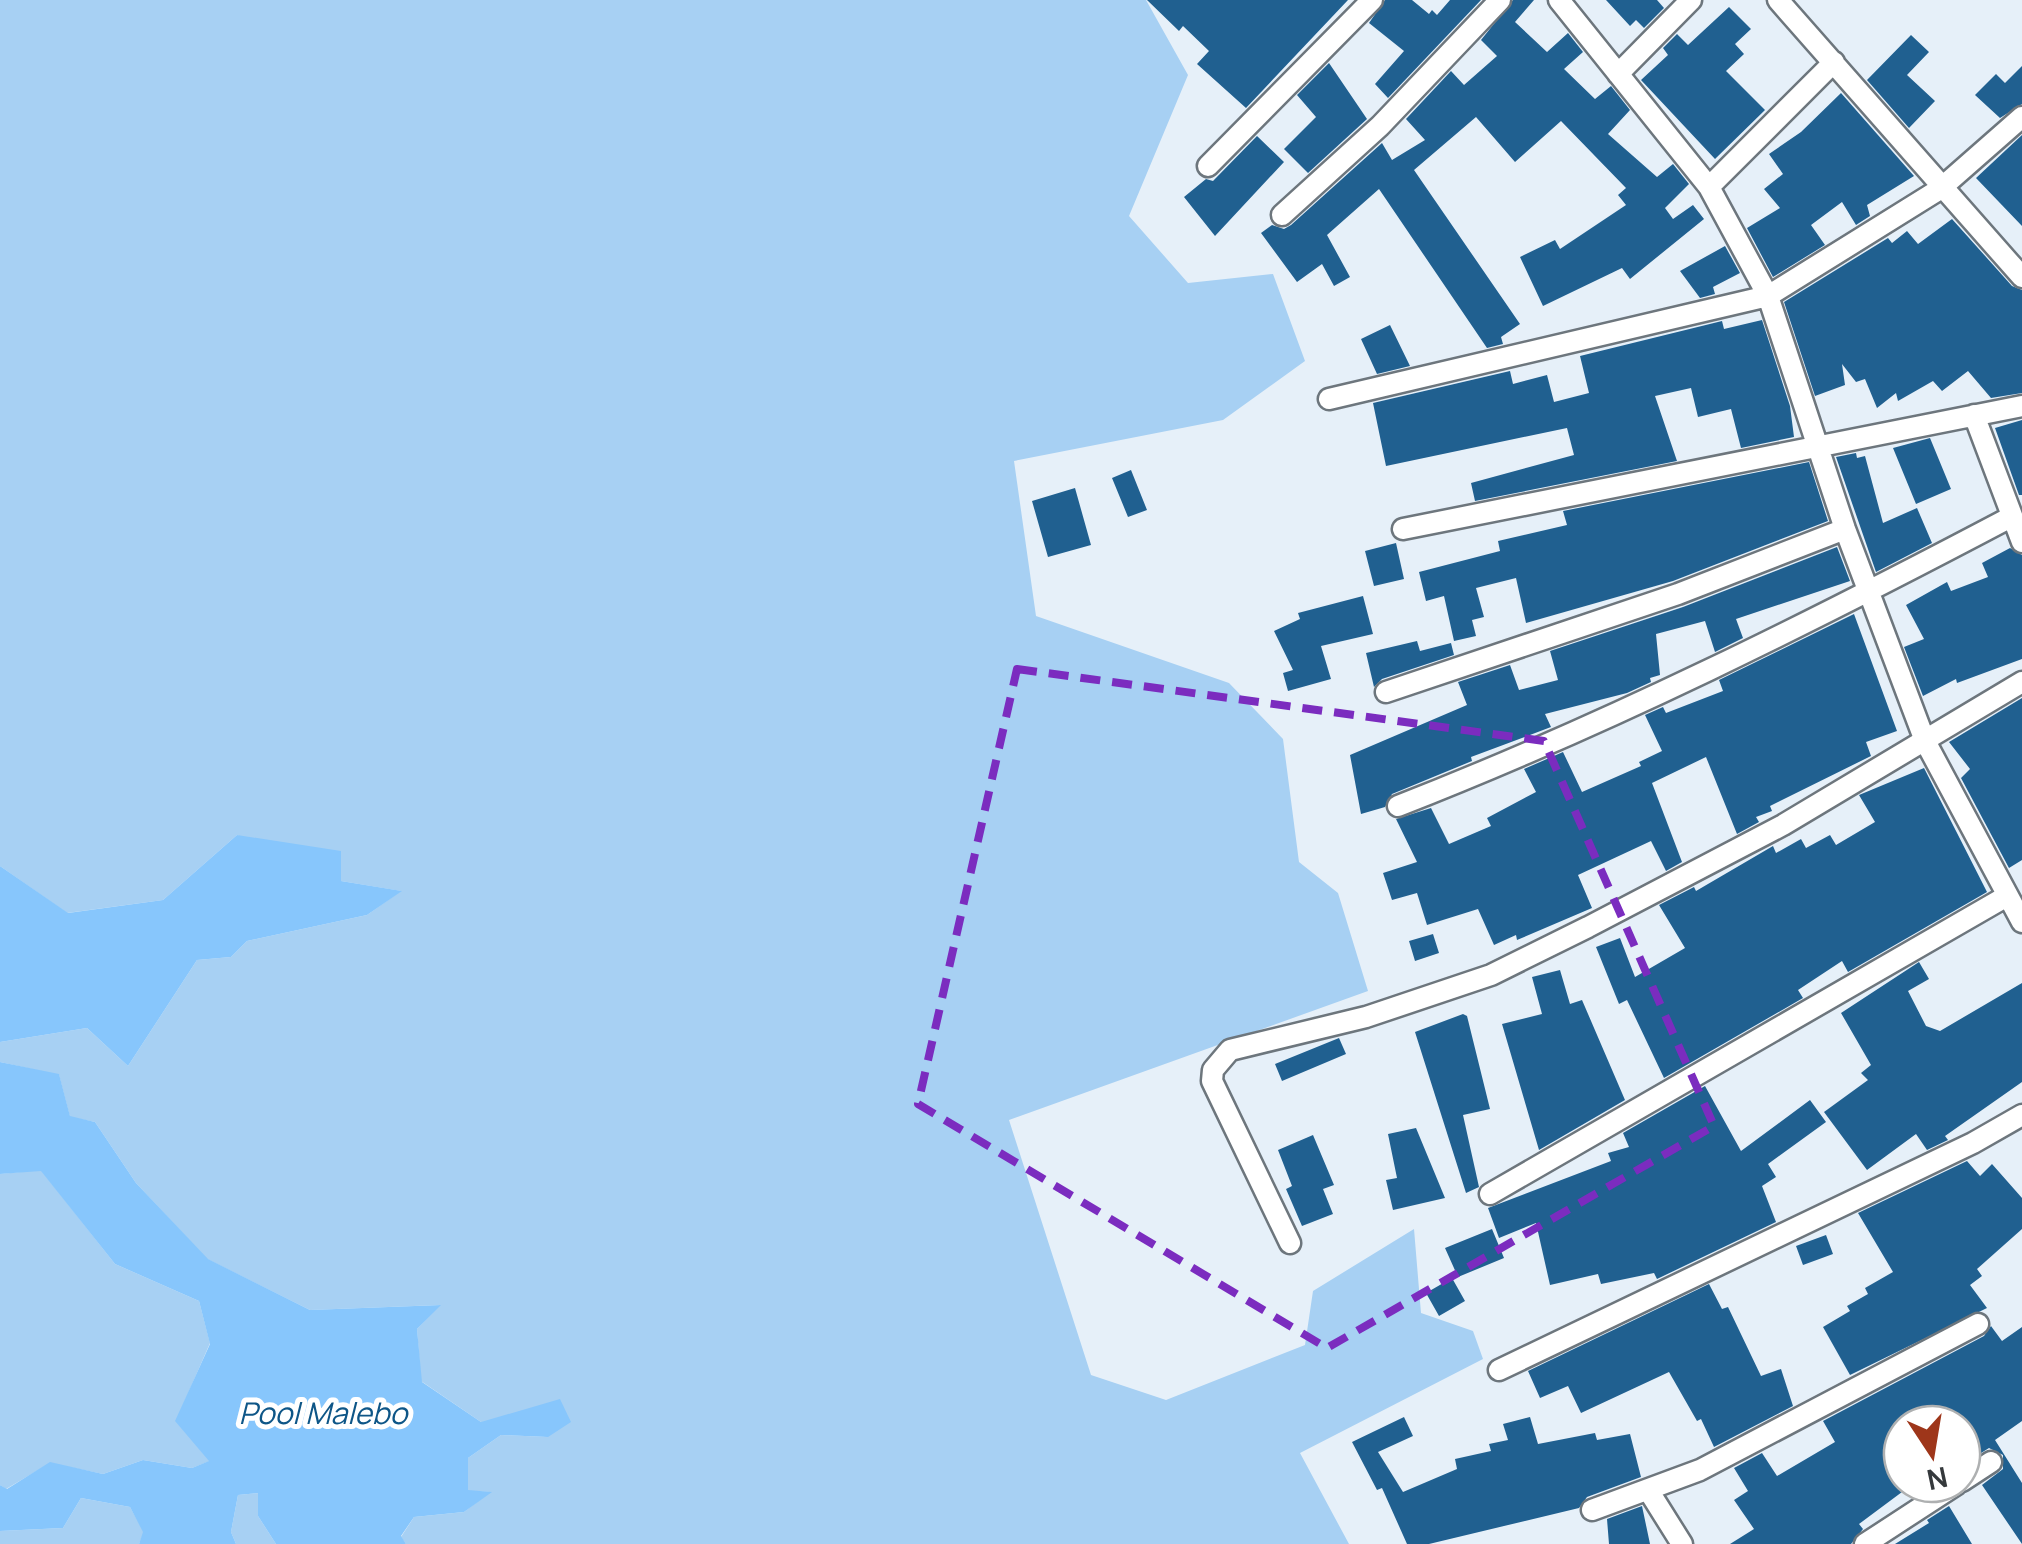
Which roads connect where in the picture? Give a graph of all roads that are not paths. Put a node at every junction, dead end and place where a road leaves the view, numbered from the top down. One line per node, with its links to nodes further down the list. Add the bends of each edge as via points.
1 (1372, 0): 9 (street)
2 (1500, 0): 12 (street, via 1380,126)
3 (1560, 0): 7 (street)
4 (1691, 0): 7 (street)
5 (1778, 0): 6 (street)
6 (1834, 62): 10 (street); 11 (street)
7 (1618, 74): 10 (street)
8 (2022, 117): 11 (street)
9 (1208, 166)
10 (1708, 187): 14 (street)
11 (1940, 188): 13 (street); 14 (street)
12 (1282, 215)
13 (2022, 277)
14 (1768, 296): 15 (street); 18 (street)
15 (1329, 399)
16 (2022, 406): 17 (street)
17 (1974, 415): 18 (street); 19 (street)
18 (1817, 444): 20 (street); 21 (street)
19 (2010, 517): 22 (street); 23 (street)
20 (1845, 528): 23 (street); 25 (street, via 1678,594)
21 (1403, 529)
22 (2022, 542)
23 (1868, 592): 26 (street); 27 (street, via 1502,765)
24 (2022, 682): 26 (street)
25 (1386, 692)
26 (1925, 741): 28 (street); 32 (street, via 1783,825 1490,975 1366,1016 1230,1050 1212,1081)
27 (1398, 806)
28 (2007, 896): 29 (street); 31 (street)
29 (2022, 922)
30 (2022, 1115): 34 (street)
31 (1490, 1194)
32 (1290, 1243)
33 (1978, 1324): 37 (street)
34 (1499, 1370)
35 (1991, 1462): 36 (street)
36 (1982, 1468)
37 (1650, 1492): 39 (street); 40 (street)
38 (1926, 1504): 41 (street)
39 (1592, 1510)
40 (1682, 1544)
41 (1865, 1544)

